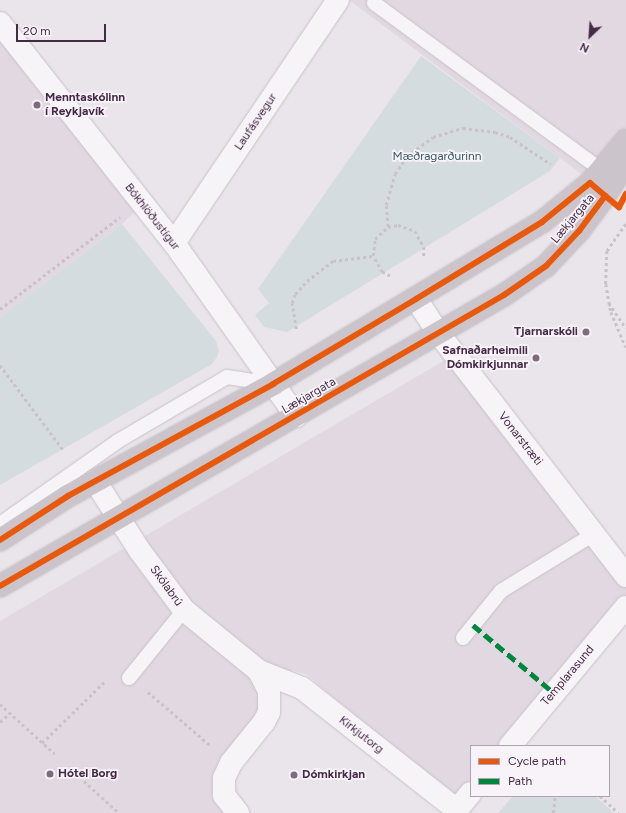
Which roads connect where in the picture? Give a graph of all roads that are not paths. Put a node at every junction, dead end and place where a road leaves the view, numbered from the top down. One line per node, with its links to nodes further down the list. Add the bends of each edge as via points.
1 (338, 0): 7 (street, Laufásvegur)
2 (374, 4): 6 (lane)
3 (0, 23): 7 (street, Bókhlöðustígur)
4 (626, 140): 6 (main road)
5 (626, 162): 6 (main road)
6 (599, 183): 8 (main road, Lækjargata, via 542,222); 9 (main road, Lækjargata, via 579,231 546,266)
7 (174, 243): 10 (street, Bókhlöðustígur)
8 (416, 299): 9 (street, Vonarstræti); 10 (main road, Lækjargata)
9 (439, 334): 11 (main road, Lækjargata); 15 (street, Vonarstræti)
10 (273, 384): 11 (street, Bókhlöðustígur); 12 (main road, Lækjargata); 14 (lane, via 227,377 118,442)
11 (296, 416): 13 (main road, Lækjargata)
12 (95, 481): 13 (street, Skólabrú); 16 (main road, Lækjargata)
13 (118, 519): 18 (main road, Lækjargata); 20 (street, Skólabrú)
14 (0, 524)
15 (594, 534): 17 (street, Vonarstræti); 21 (lane, via 501,591)
16 (0, 540)
17 (626, 576)
18 (0, 586)
19 (626, 607): 24 (street, Templarasund)
20 (184, 610): 22 (street, Skólabrú); 23 (lane)
21 (463, 638)
22 (259, 671): 26 (street, Kirkjutorg, via 302,688); 27 (street, via 269,691 269,712 231,763 224,778 224,795)
23 (129, 678)
24 (511, 745)
25 (470, 794): 26 (street)
26 (455, 812)
27 (238, 813)

